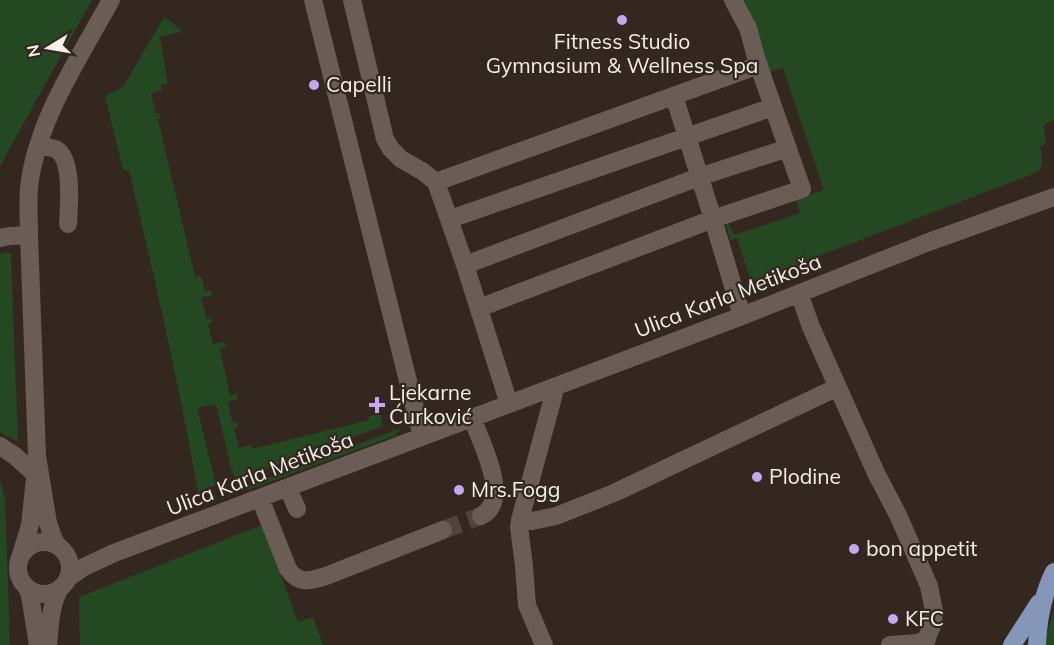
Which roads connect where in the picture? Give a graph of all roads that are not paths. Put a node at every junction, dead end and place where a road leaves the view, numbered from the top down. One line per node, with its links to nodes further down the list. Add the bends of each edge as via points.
1 (111, 0): 9 (street, via 67,78)
2 (313, 0): 27 (street)
3 (352, 0): 12 (street, via 385,140 401,159)
4 (733, 0): 5 (street, via 748,28)
5 (759, 65): 6 (street); 7 (street)
6 (674, 96): 8 (street); 12 (street)
7 (773, 107): 8 (street); 10 (street)
8 (686, 136): 11 (street); 14 (street)
9 (38, 146): 16 (street, via 57,150 64,158 69,182); 17 (street, via 30,181)
10 (788, 148): 11 (street); 15 (street, via 802,189)
11 (699, 177): 15 (street); 19 (street)
12 (436, 182): 14 (street)
13 (1053, 198): 20 (street, Ulica Karla Metikoša)
14 (450, 219): 19 (street)
15 (713, 219): 21 (street); 22 (street)
16 (68, 224)
17 (29, 235): 18 (street); 29 (street)
18 (0, 238)
19 (465, 264): 21 (street)
20 (799, 293): 22 (street, Ulica Karla Metikoša); 24 (street)
21 (479, 308): 25 (street)
22 (742, 316): 23 (street, Ulica Karla Metikoša)
23 (556, 386): 25 (street, Ulica Karla Metikoša); 34 (street)
24 (838, 387): 34 (street, via 614,493 556,516); 43 (street, via 928,586 934,611)
25 (509, 404): 26 (street, Ulica Karla Metikoša)
26 (472, 418): 27 (street, Ulica Karla Metikoša); 33 (street, via 495,486 493,506)
27 (422, 437): 30 (street, Ulica Karla Metikoša)
28 (0, 446): 29 (street)
29 (36, 465): 36 (street, via 48,523); 38 (street, via 30,525)
30 (288, 488): 31 (street, Ulica Karla Metikoša); 32 (street)
31 (260, 498): 35 (street, via 288,569 301,580 326,576); 37 (street, Ulica Karla Metikoša)
32 (297, 509)
33 (481, 516)
34 (520, 520): 46 (street, via 527,605)
35 (443, 531)
36 (61, 549): 37 (street, Ulica Karla Metikoša, via 78,555); 38 (street, via 42,542); 40 (street, via 70,568)
37 (114, 553): 40 (street, Ulica Karla Metikoša, via 84,567)
38 (21, 555): 41 (street, via 18,572)
39 (1054, 573): 42 (main road)
40 (63, 583): 41 (street, via 52,592 43,593); 45 (street, via 52,606)
41 (27, 587): 44 (street)
42 (1046, 592): 48 (main road); 49 (main road)
43 (926, 642): 47 (street)
44 (38, 645)
45 (48, 645)
46 (544, 645)
47 (890, 645)
48 (1012, 645)
49 (1037, 645)

